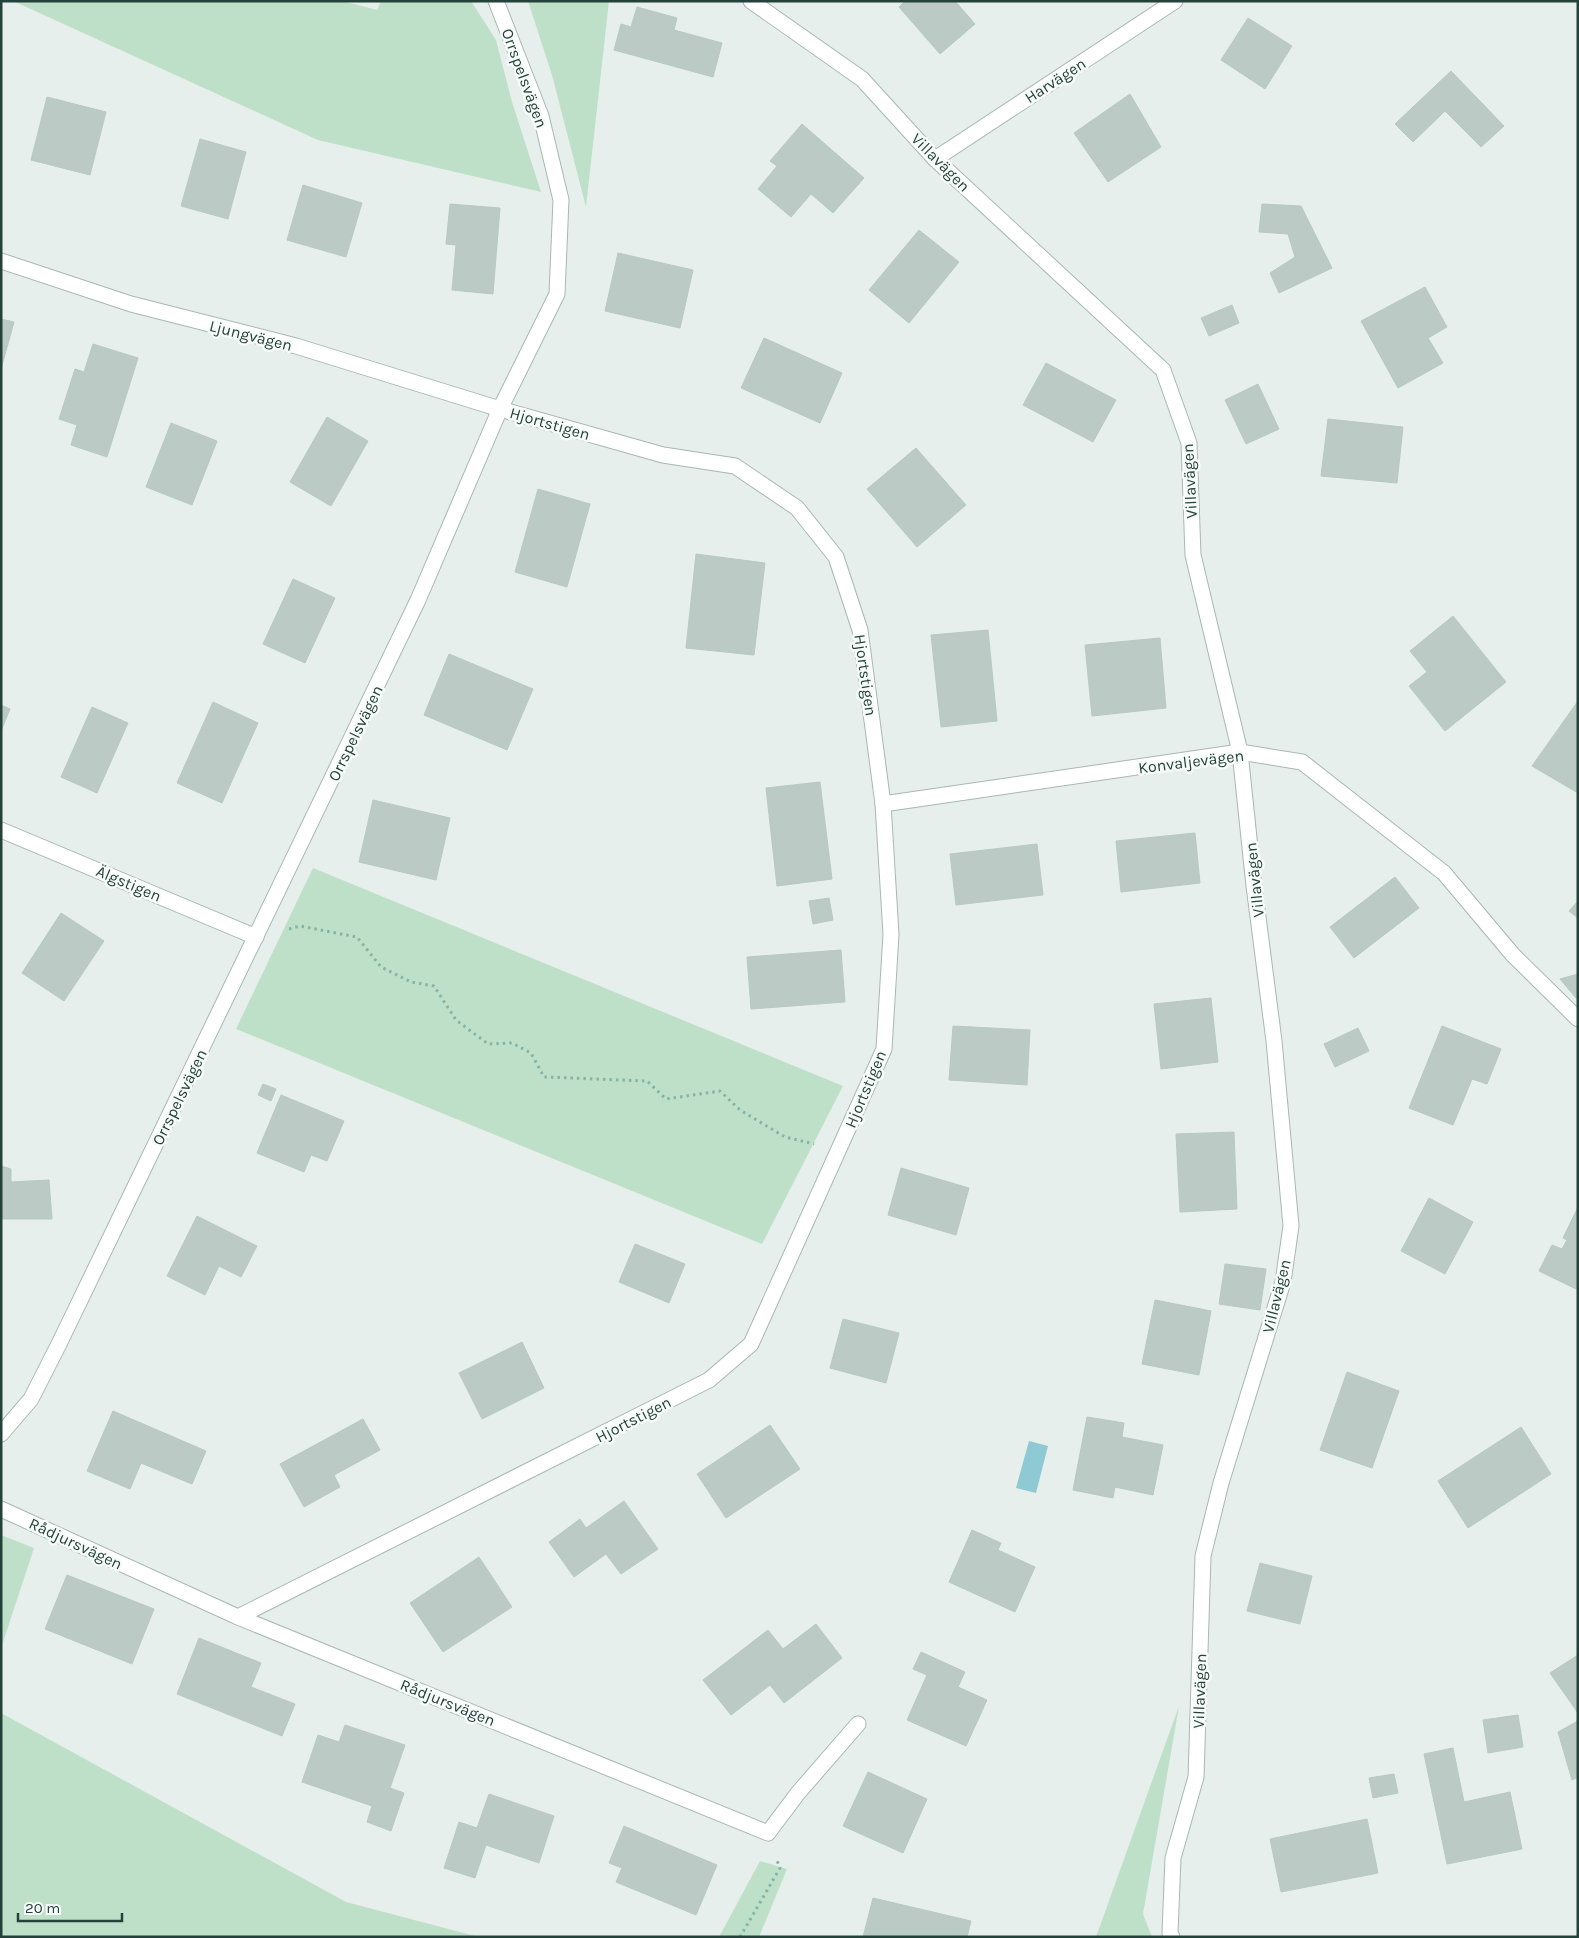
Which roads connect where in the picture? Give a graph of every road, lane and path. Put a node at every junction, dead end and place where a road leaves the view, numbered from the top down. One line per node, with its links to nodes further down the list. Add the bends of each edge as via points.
1 (496, 1): 6 (street, Orrspelsvägen, via 542,116 561,200 557,294)
2 (751, 1): 4 (street, Villavägen, via 862,79)
3 (1175, 1): 4 (street, Harvägen)
4 (935, 159): 7 (street, Villavägen, via 1163,370 1189,443 1193,555)
5 (1, 261): 6 (street, Ljungvägen, via 131,304 296,346)
6 (500, 409): 8 (street, Hjortstigen, via 663,455 735,466 797,508 836,557 860,630); 10 (street, Orrspelsvägen, via 418,600)
7 (1240, 752): 8 (street, Konvaljevägen); 11 (street, Konvaljevägen, via 1302,762 1444,873 1513,954); 19 (street, Villavägen, via 1274,1041 1291,1226 1283,1282 1221,1483 1203,1556 1196,1777 1173,1858)
8 (883, 804): 12 (street, Hjortstigen, via 891,934 884,1049)
9 (1, 830): 10 (street, Älgstigen)
10 (256, 937): 12 (path, via 300,926 357,937 380,967 411,982 434,986 456,1020 488,1044 512,1043 531,1053 544,1077 647,1081 666,1099 720,1091 740,1110 785,1137); 13 (street, Orrspelsvägen, via 31,1399)
11 (1578, 1019)
12 (839, 1149): 15 (street, Hjortstigen, via 752,1344 709,1380)
13 (1, 1434)
14 (1, 1508): 15 (street, Rådjursvägen)
15 (238, 1617): 17 (street, Rådjursvägen)
16 (858, 1724): 17 (street)
17 (768, 1833): 18 (path, via 780,1868)
18 (740, 1937)
19 (1172, 1937)

